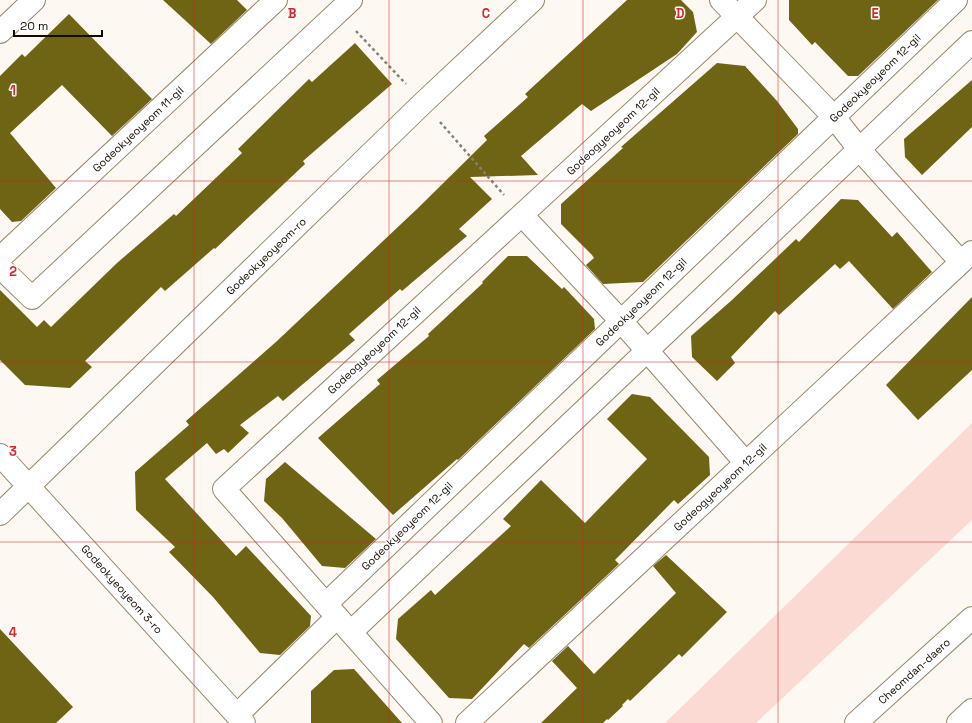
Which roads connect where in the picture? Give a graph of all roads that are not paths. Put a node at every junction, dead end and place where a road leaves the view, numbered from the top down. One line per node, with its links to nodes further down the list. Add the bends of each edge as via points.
1 (34, 0): 9 (street)
2 (276, 0): 15 (street, Godeokyeoyeom 11-gil)
3 (533, 0): 21 (street, Godeokyeoyeom-ro)
4 (721, 0): 8 (street)
5 (755, 0): 8 (street, Godeogyeoyeom 12-gil)
6 (956, 0): 11 (street, Godeokyeoyeom 12-gil)
7 (339, 4): 16 (street, via 32,298)
8 (737, 17): 11 (street); 13 (street, Godeogyeoyeom 12-gil)
9 (0, 32)
10 (972, 42): 12 (street)
11 (834, 117): 12 (street); 17 (street, Godeokyeoyeom 12-gil)
12 (859, 149): 14 (street); 18 (street)
13 (522, 215): 17 (street); 23 (street, Godeogyeoyeom 12-gil, via 224,489)
14 (966, 257): 20 (street, Godeogyeoyeom 12-gil)
15 (0, 258)
16 (0, 267)
17 (621, 321): 18 (street); 23 (street, Godeokyeoyeom 12-gil)
18 (646, 351): 20 (street); 23 (street)
19 (0, 455): 21 (street, Godeokyeoyeom 3-ro)
20 (746, 463): 28 (street, Godeogyeoyeom 12-gil)
21 (29, 487): 22 (street, Godeokyeoyeom-ro); 26 (street, Godeokyeoyeom 3-ro)
22 (0, 514)
23 (338, 618): 26 (street); 27 (street, Godeogyeoyeom 12-gil)
24 (972, 618): 29 (street, Cheomdan-daero)
25 (972, 710): 30 (street)
26 (241, 719)
27 (431, 723)
28 (468, 723)
29 (856, 723)
30 (958, 723)

